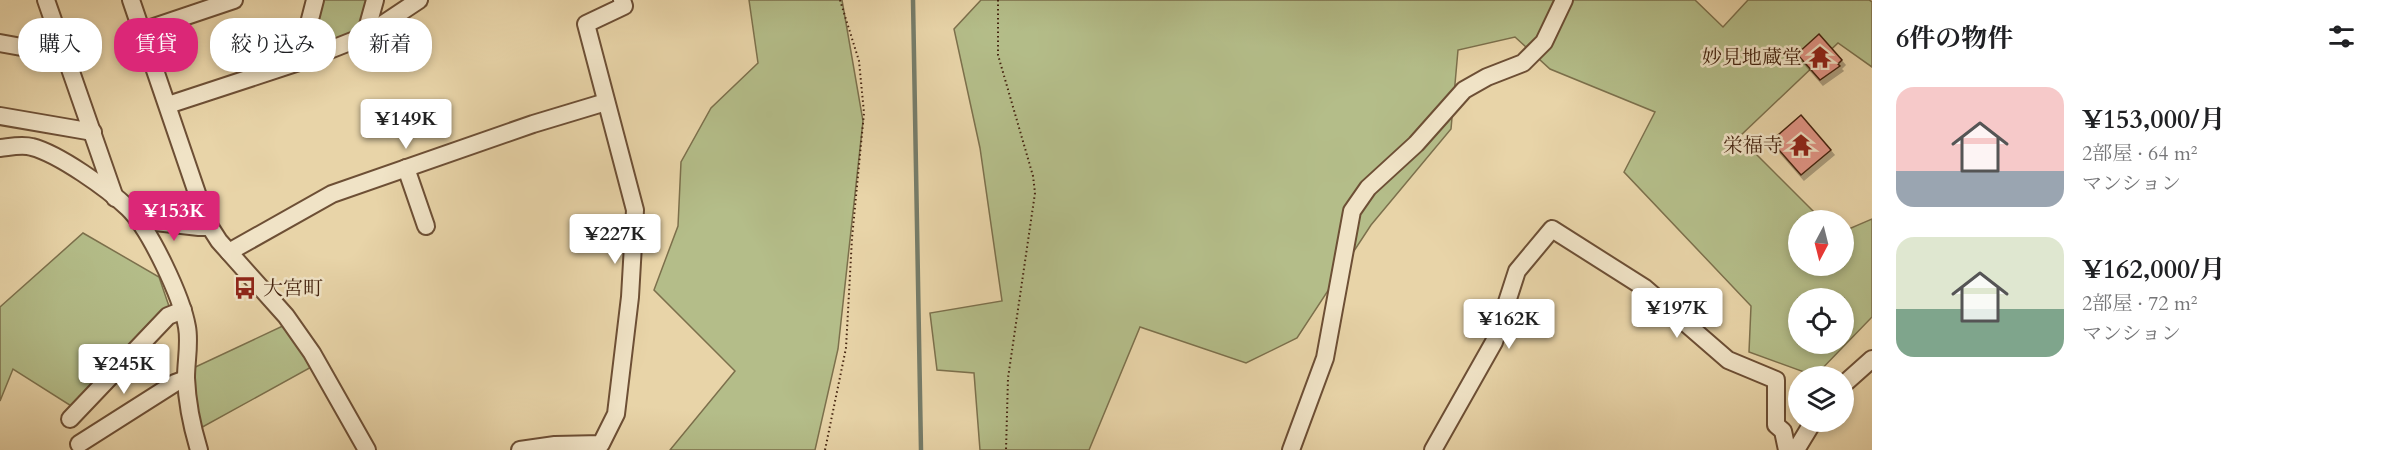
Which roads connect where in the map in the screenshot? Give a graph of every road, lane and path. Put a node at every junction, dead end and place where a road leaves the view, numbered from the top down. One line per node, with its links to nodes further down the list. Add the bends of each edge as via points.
1 (46, 0): 11 (street)
2 (131, 0): 12 (street)
3 (234, 0): 13 (street)
4 (315, 0): 14 (street)
5 (375, 0): 15 (street)
6 (419, 0): 16 (street)
7 (622, 0): 22 (street, via 624,6 586,24)
8 (840, 0): 43 (path, via 859,61 864,113 846,348)
9 (998, 0): 44 (path, via 998,55 1035,193 1008,378)
10 (1564, 0): 45 (street, via 1544,42 1523,63 1464,90 1416,144 1368,188 1352,211 1325,358)
11 (53, 18)
12 (137, 18)
13 (181, 18)
14 (310, 18)
15 (370, 18)
16 (392, 18)
17 (0, 43): 18 (street)
18 (18, 46)
19 (72, 72): 25 (street)
20 (156, 72): 23 (street)
21 (269, 72): 23 (street)
22 (606, 102): 27 (street); 42 (street, via 635,210 630,297 616,414 601,444)
23 (168, 105): 31 (street)
24 (0, 116): 25 (street)
25 (93, 132): 28 (street)
26 (0, 148): 28 (street, via 39,149 68,164)
27 (406, 168): 30 (street); 32 (street, via 332,194)
28 (114, 198): 29 (street)
29 (138, 220): 31 (street); 33 (street)
30 (426, 226)
31 (210, 227): 32 (street)
32 (229, 252): 41 (street, via 312,352)
33 (183, 310): 36 (street, via 187,329); 37 (street, via 168,316)
34 (1872, 359): 35 (street)
35 (1854, 375)
36 (186, 379): 39 (street); 40 (street, via 192,430)
37 (70, 419)
38 (1807, 432): 48 (street)
39 (79, 444)
40 (199, 450)
41 (367, 450)
42 (520, 450)
43 (825, 450)
44 (1006, 450)
45 (1291, 450)
46 (1433, 450): 47 (street, via 1494,342 1516,271 1552,229 1645,288 1728,360 1776,380 1776,425 1783,431)
47 (1788, 450)
48 (1796, 450)

